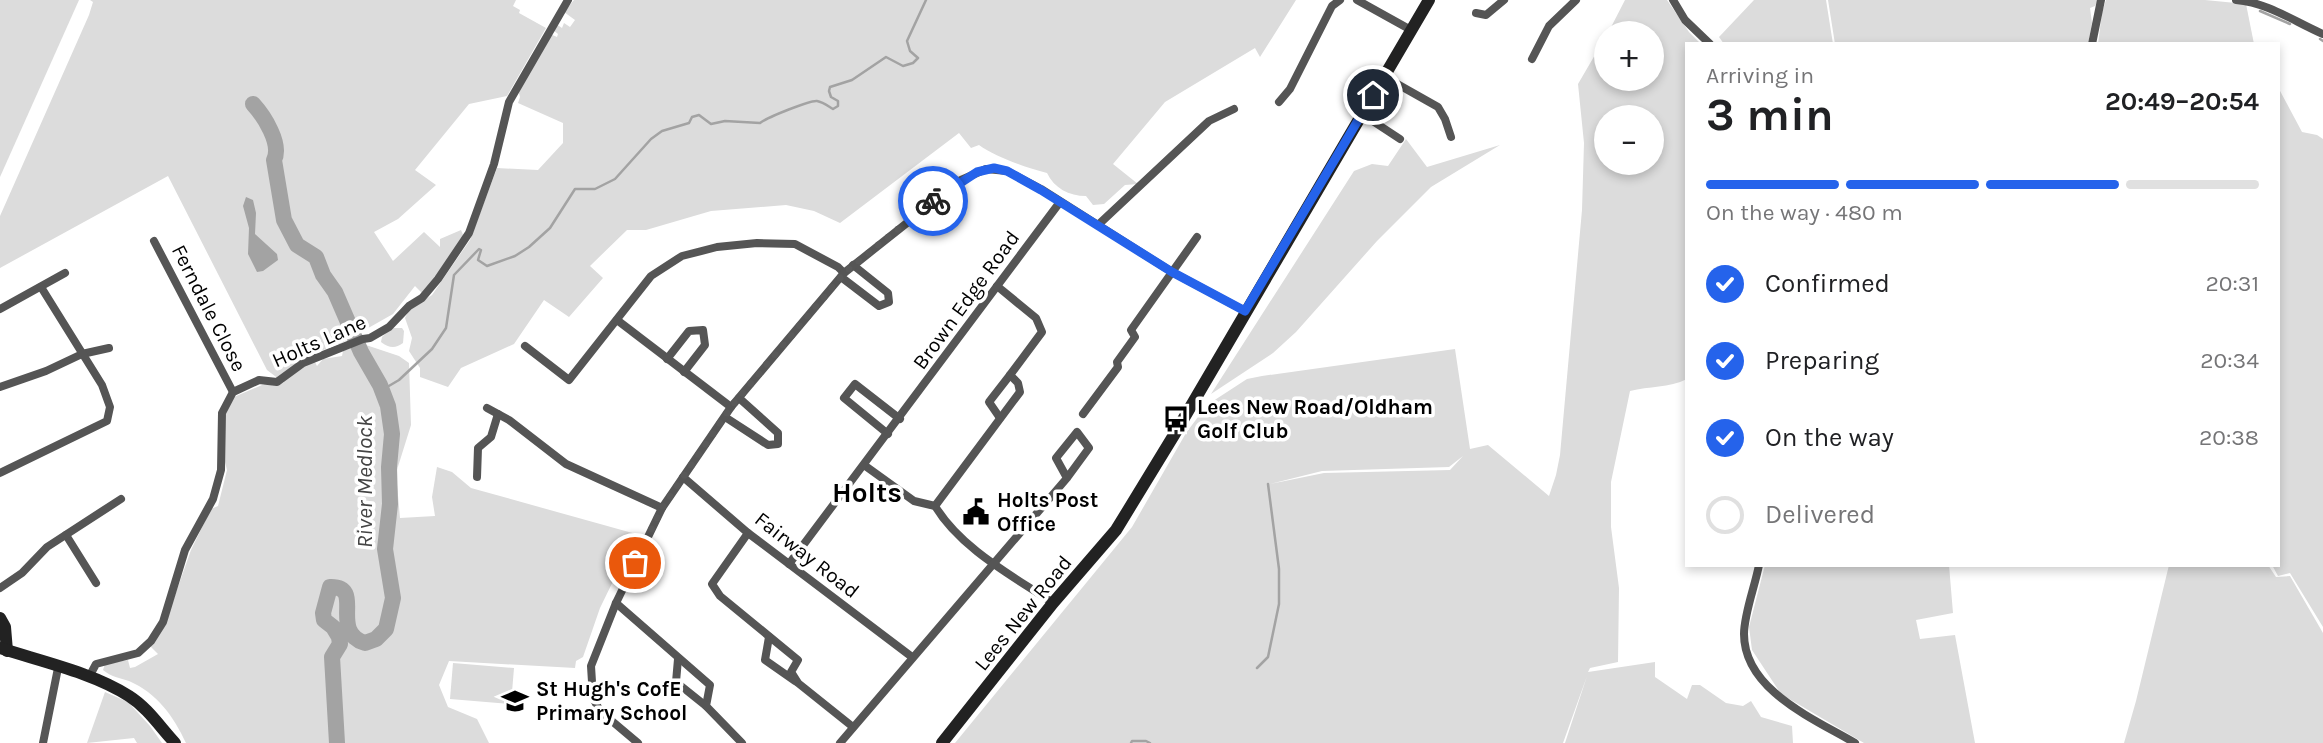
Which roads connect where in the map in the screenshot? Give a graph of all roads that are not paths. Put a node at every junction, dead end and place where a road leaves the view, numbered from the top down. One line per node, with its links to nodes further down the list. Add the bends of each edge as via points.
1 (1340, 0): 17 (street, via 1332,6)
2 (1357, 0): 11 (street)
3 (1429, 0): 11 (street, Lees New Road)
4 (1504, 0): 10 (street, via 1486,15)
5 (1576, 0): 15 (street, via 1549,26)
6 (1673, 0): 13 (street, via 1685,20)
7 (2101, 0): 14 (street)
8 (2236, 0): 12 (street, via 2279,11)
9 (564, 2): 42 (street, Holts Lane, via 509,102 494,164 469,233 422,298 370,338 303,363 277,382 259,380)
10 (1476, 13)
11 (1410, 30): 16 (street, Lees New Road)
12 (2323, 34)
13 (1708, 42)
14 (2092, 42)
15 (1532, 59)
16 (1383, 76): 19 (street, Lees New Road); 20 (street, via 1438,107)
17 (1279, 102)
18 (1234, 109): 23 (street, via 1209,121)
19 (1362, 114): 21 (street); 33 (street, Lees New Road)
20 (1451, 137)
21 (1400, 139)
22 (1060, 202): 23 (street); 26 (street, via 1007,171 986,169 951,187); 30 (street, Brown Edge Road)
23 (1098, 225): 27 (street)
24 (1197, 237): 27 (street)
25 (154, 241): 42 (street, Ferndale Close)
26 (853, 265): 29 (street); 29 (street, via 888,293 889,302 879,306)
27 (1172, 272): 33 (street); 47 (street, via 1131,330 1135,337 1116,362 1118,367)
28 (65, 273): 31 (street)
29 (842, 275): 34 (street, via 838,267 795,244 717,247 682,256 652,276); 43 (street)
30 (997, 286): 40 (street, via 1036,318 1042,332); 50 (street, Brown Edge Road)
31 (41, 287): 32 (street); 37 (street)
32 (0, 309)
33 (1245, 311): 68 (street, Lees New Road, via 1116,530)
34 (617, 320): 35 (street, via 569,380); 38 (street)
35 (525, 346)
36 (109, 348): 37 (street)
37 (82, 354): 41 (street); 53 (street, via 110,407 107,421)
38 (667, 359): 39 (street); 39 (street, via 689,331 703,330 705,345)
39 (684, 372): 44 (street)
40 (1010, 375): 49 (street, via 1020,392); 49 (street, via 989,402)
41 (0, 387)
42 (233, 392): 75 (street, via 222,413 221,470 213,499 185,550 163,622 138,653 96,664)
43 (739, 398): 44 (street); 48 (street, via 778,433 778,444 768,445)
44 (731, 407): 48 (street)
45 (487, 408): 46 (street)
46 (498, 414): 54 (street, via 491,437 478,448); 59 (street, via 566,464)
47 (1083, 414)
48 (724, 417): 55 (street)
49 (1000, 418): 58 (street)
50 (900, 419): 51 (street, Brown Edge Road); 51 (street, via 855,384 844,398)
51 (888, 434): 52 (street, Brown Edge Road)
52 (864, 465): 58 (street, via 914,501); 63 (street, Brown Edge Road)
53 (0, 473)
54 (477, 477)
55 (683, 477): 59 (street); 60 (street, Fairway Road)
56 (1067, 478): 56 (street, via 1056,458 1077,432 1089,448); 62 (street)
57 (121, 499): 61 (street)
58 (935, 506): 62 (street, via 946,524)
59 (662, 508): 67 (street)
60 (748, 533): 63 (street, Fairway Road); 70 (street, via 712,584 719,596)
61 (66, 535): 65 (street); 66 (street)
62 (992, 562): 68 (street); 72 (street)
63 (789, 564): 72 (street, Fairway Road)
64 (1759, 567): 85 (street, via 1744,632 1760,680 1794,708)
65 (96, 583)
66 (0, 588)
67 (616, 603): 73 (street); 81 (street, via 591,666 593,698 600,710)
68 (1054, 603): 84 (street, Lees New Road)
69 (0, 618): 71 (street, via 5,627)
70 (769, 637): 76 (street, via 798,660 792,672); 76 (street, via 765,660)
71 (4, 649): 74 (street)
72 (912, 657): 78 (street)
73 (678, 659): 77 (street, via 676,682); 77 (street, via 709,685)
74 (58, 668): 75 (street); 79 (street)
75 (89, 677): 80 (street, via 131,697)
76 (798, 683): 78 (street)
77 (706, 706): 82 (street)
78 (853, 727): 83 (street)
79 (43, 743)
80 (175, 743)
81 (638, 743)
82 (742, 743)
83 (840, 743)
84 (942, 743)
85 (1856, 743)

